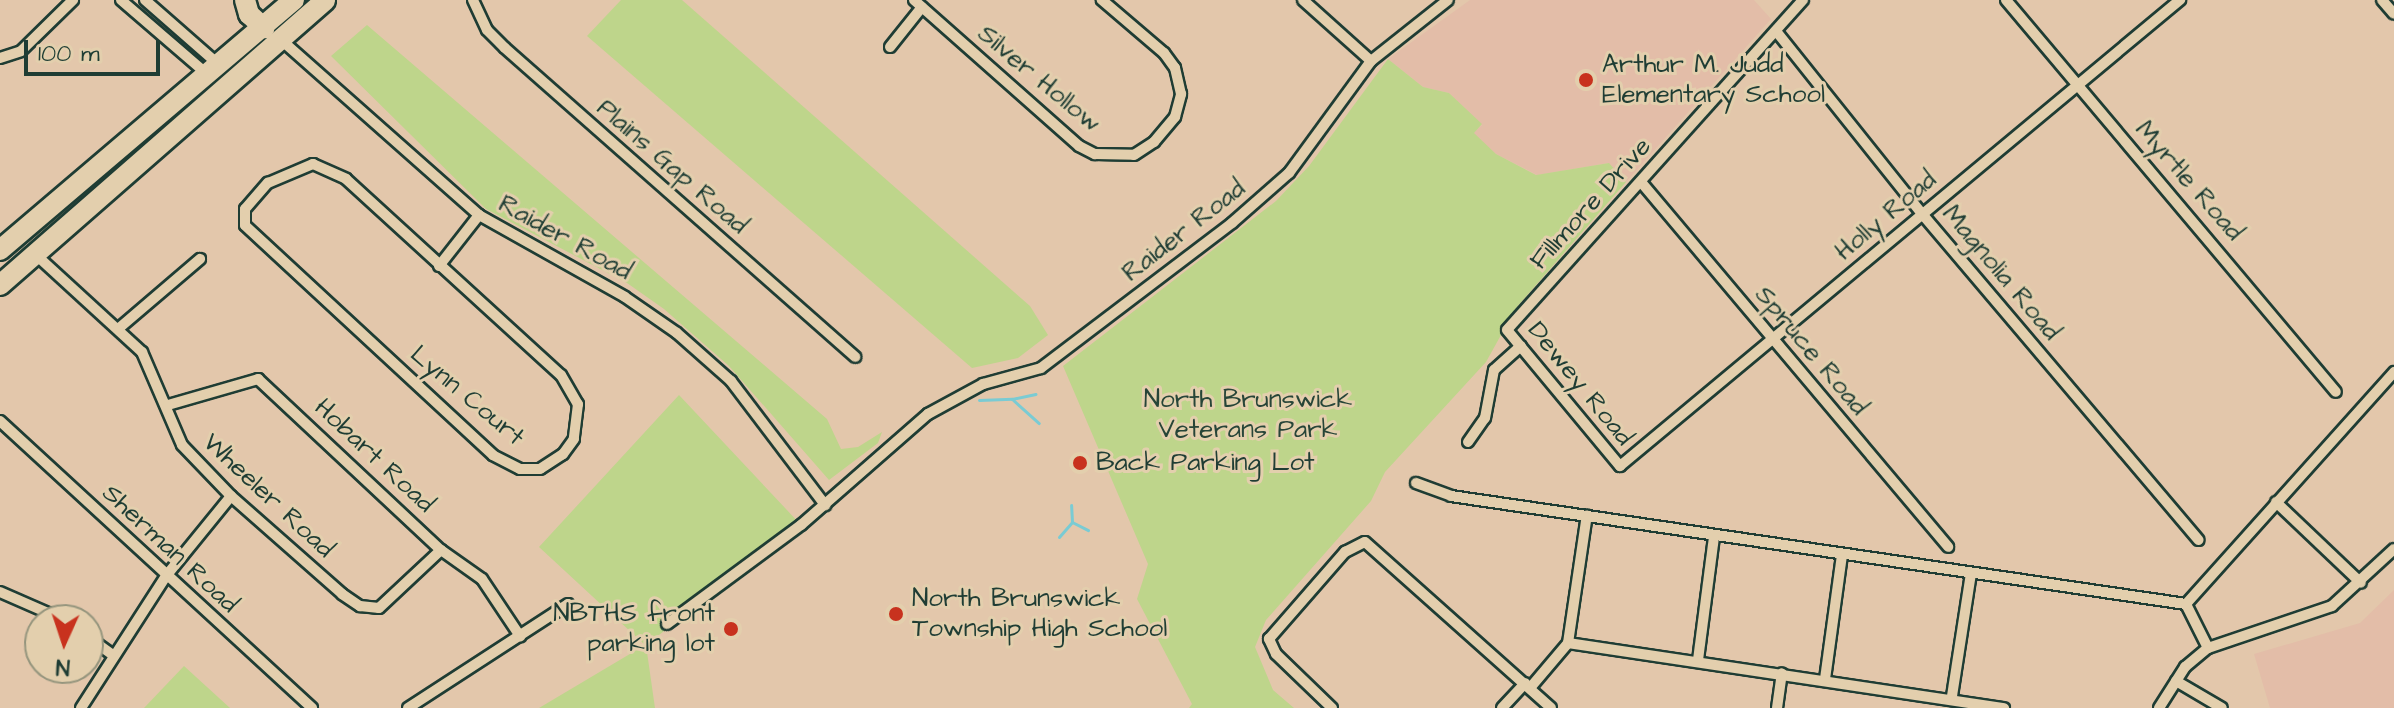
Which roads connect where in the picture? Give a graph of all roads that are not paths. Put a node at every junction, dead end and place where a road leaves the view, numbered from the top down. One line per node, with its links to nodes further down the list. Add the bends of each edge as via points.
1 (73, 0): 21 (street, via 21,51)
2 (121, 0): 23 (street)
3 (145, 0): 23 (street)
4 (245, 0): 17 (highway, via 249,14)
5 (294, 0): 17 (highway)
6 (325, 0): 19 (highway)
7 (473, 0): 37 (street, Plains Gap Road, via 487,30 505,48)
8 (1102, 0): 15 (street, Silver Hollow, via 1164,53 1175,68 1181,94 1175,117 1154,142 1134,155 1095,154 1079,146)
9 (1303, 0): 22 (street)
10 (1448, 0): 22 (street, Raider Road)
11 (1803, 0): 18 (street, Fillmore Drive)
12 (2006, 0): 24 (street, Myrtle Road)
13 (2180, 0): 24 (street, Holly Road)
14 (2382, 0): 16 (street)
15 (918, 4): 20 (street)
16 (2394, 14)
17 (264, 28): 19 (street, Raider Road); 23 (highway)
18 (1776, 31): 25 (street, Fillmore Drive); 27 (street, Magnolia Road)
19 (283, 41): 26 (street, Raider Road); 29 (highway)
20 (890, 47)
21 (0, 58)
22 (1371, 61): 47 (street, Raider Road, via 1268,194 1041,368 953,397)
23 (212, 69): 28 (highway)
24 (2077, 85): 27 (street, Holly Road); 39 (street, Myrtle Road)
25 (1641, 182): 34 (street, Fillmore Drive); 35 (street, Spruce Road)
26 (479, 215): 31 (street); 47 (street, Raider Road, via 625,297 677,333 731,381)
27 (1923, 215): 35 (street, Holly Road); 50 (street, Magnolia Road)
28 (0, 250)
29 (35, 254): 32 (highway); 33 (street, Wheeler Road)
30 (200, 259): 33 (street)
31 (439, 266): 31 (street, Lynn Court, via 561,375 578,404 574,439 540,469 520,469 493,455 245,225 245,209 268,183 313,164 346,179)
32 (0, 285)
33 (118, 329): 40 (street, Wheeler Road, via 142,352)
34 (1507, 330): 36 (street, Dewey Road)
35 (1772, 340): 43 (street, Holly Road); 51 (street, Spruce Road)
36 (1521, 346): 42 (street, via 1494,370 1485,418); 43 (street, Dewey Road)
37 (855, 357)
38 (2394, 372): 46 (street)
39 (2336, 392)
40 (168, 405): 45 (street, Wheeler Road, via 182,445); 53 (street, Hobart Road, via 258,379)
41 (0, 421): 56 (street, Sherman Road)
42 (1468, 442)
43 (1620, 466)
44 (1416, 483): 48 (street, via 1451,496)
45 (231, 496): 53 (street, Wheeler Road, via 360,606 379,608); 56 (street)
46 (2276, 502): 57 (street); 61 (street)
47 (825, 505): 62 (street, Raider Road)
48 (1587, 515): 49 (street); 64 (street)
49 (1714, 536): 54 (street); 68 (street)
50 (2199, 540)
51 (1948, 547)
52 (2394, 549): 57 (street)
53 (441, 550): 63 (street, Hobart Road, via 482,579)
54 (1842, 555): 55 (street); 70 (street)
55 (1971, 573): 61 (street); 73 (street)
56 (166, 576): 67 (street); 76 (street, Sherman Road)
57 (2361, 583): 65 (street, via 2332,606)
58 (0, 592): 59 (street)
59 (27, 604)
60 (568, 604): 63 (street)
61 (2186, 604): 65 (street)
62 (667, 624)
63 (520, 636): 77 (street)
64 (1568, 643): 68 (street); 72 (street)
65 (2208, 648): 71 (street)
66 (104, 649): 67 (street)
67 (111, 654): 75 (street)
68 (1698, 660): 69 (street)
69 (1782, 673): 70 (street); 80 (street)
70 (1825, 679): 73 (street)
71 (2176, 681): 82 (street); 83 (street)
72 (1528, 686): 74 (street); 78 (street, via 1382,552 1370,543 1355,544 1269,639 1276,654); 79 (street)
73 (1952, 696): 81 (street)
74 (1546, 706)
75 (81, 708)
76 (312, 708)
77 (408, 708)
78 (1332, 708)
79 (1502, 708)
80 (1777, 708)
81 (2004, 708)
82 (2159, 708)
83 (2222, 708)

